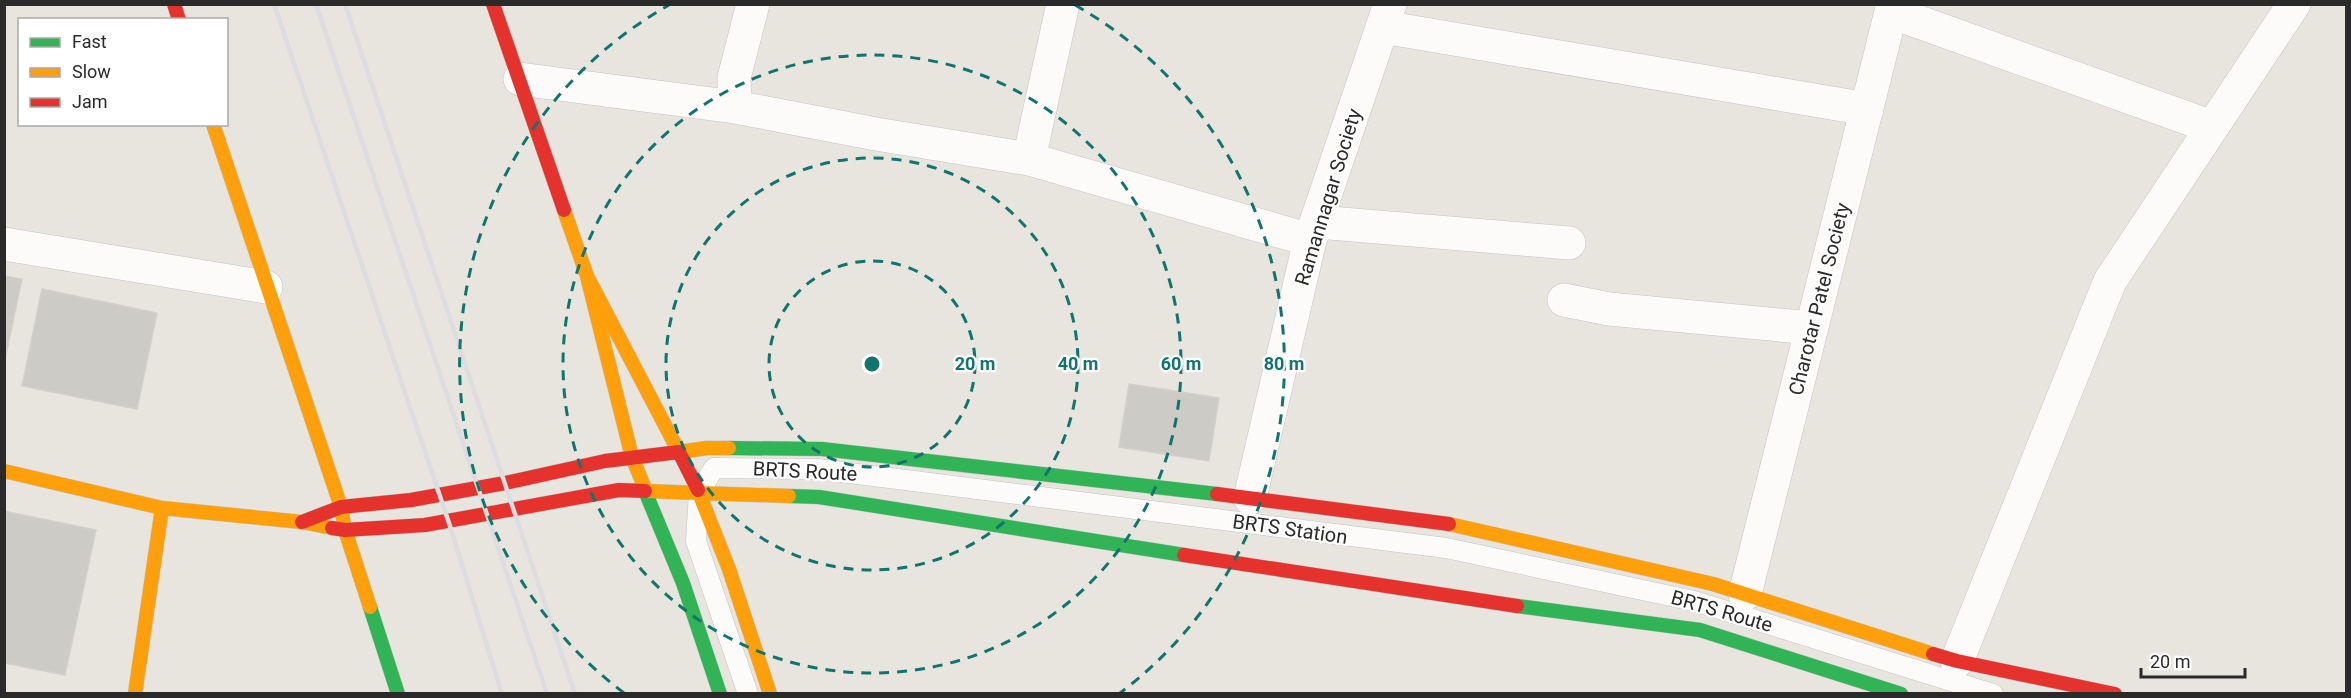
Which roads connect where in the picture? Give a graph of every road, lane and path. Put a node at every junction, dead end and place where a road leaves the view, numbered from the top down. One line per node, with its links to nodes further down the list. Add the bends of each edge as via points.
1 (493, 4): 7 (main road)
2 (753, 4): 8 (street, via 734,78)
3 (1063, 4): 12 (street)
4 (2294, 4): 11 (street)
5 (1892, 8): 9 (street, Charotar Patel Society); 11 (street)
6 (1387, 16): 9 (street); 13 (street, Ramannagar Society)
7 (520, 79): 8 (street); 16 (main road)
8 (735, 107): 12 (street, via 876,135)
9 (1867, 109): 19 (street, Charotar Patel Society)
10 (214, 126): 17 (main road)
11 (2212, 127): 33 (street, via 2110,281)
12 (1029, 159): 13 (street)
13 (1314, 231): 14 (street); 25 (street, Ramannagar Society)
14 (1569, 243)
15 (4, 244): 17 (street)
16 (587, 276): 20 (main road); 21 (main road)
17 (266, 287): 26 (main road)
18 (1564, 300): 19 (street, via 1609,309)
19 (1812, 328): 32 (street, Charotar Patel Society)
20 (679, 452): 21 (main road); 24 (main road); 25 (main road, via 707,448 822,449)
21 (632, 457): 23 (main road); 26 (main road, via 411,500)
22 (4, 471): 28 (main road)
23 (646, 491): 24 (main road); 30 (main road, via 619,490 426,525); 36 (main road, via 683,583)
24 (699, 493): 27 (lane, BRTS Route, via 714,468 818,469); 37 (lane, BRTS Route, via 696,541); 38 (main road); 39 (main road, via 819,497 1431,594 1700,630)
25 (1250, 498): 32 (main road, via 1458,525)
26 (340, 507): 29 (main road); 30 (main road)
27 (1133, 507): 31 (lane, BRTS Station)
28 (162, 508): 29 (main road); 34 (main road)
29 (302, 522): 30 (main road)
30 (345, 530): 35 (main road)
31 (1446, 548): 40 (lane, BRTS Route, via 1694,601)
32 (1745, 594): 33 (main road)
33 (1957, 661): 41 (main road)
34 (135, 693)
35 (398, 693)
36 (720, 693)
37 (748, 693)
38 (770, 693)
39 (1901, 693)
40 (1993, 693)
41 (2115, 693)

